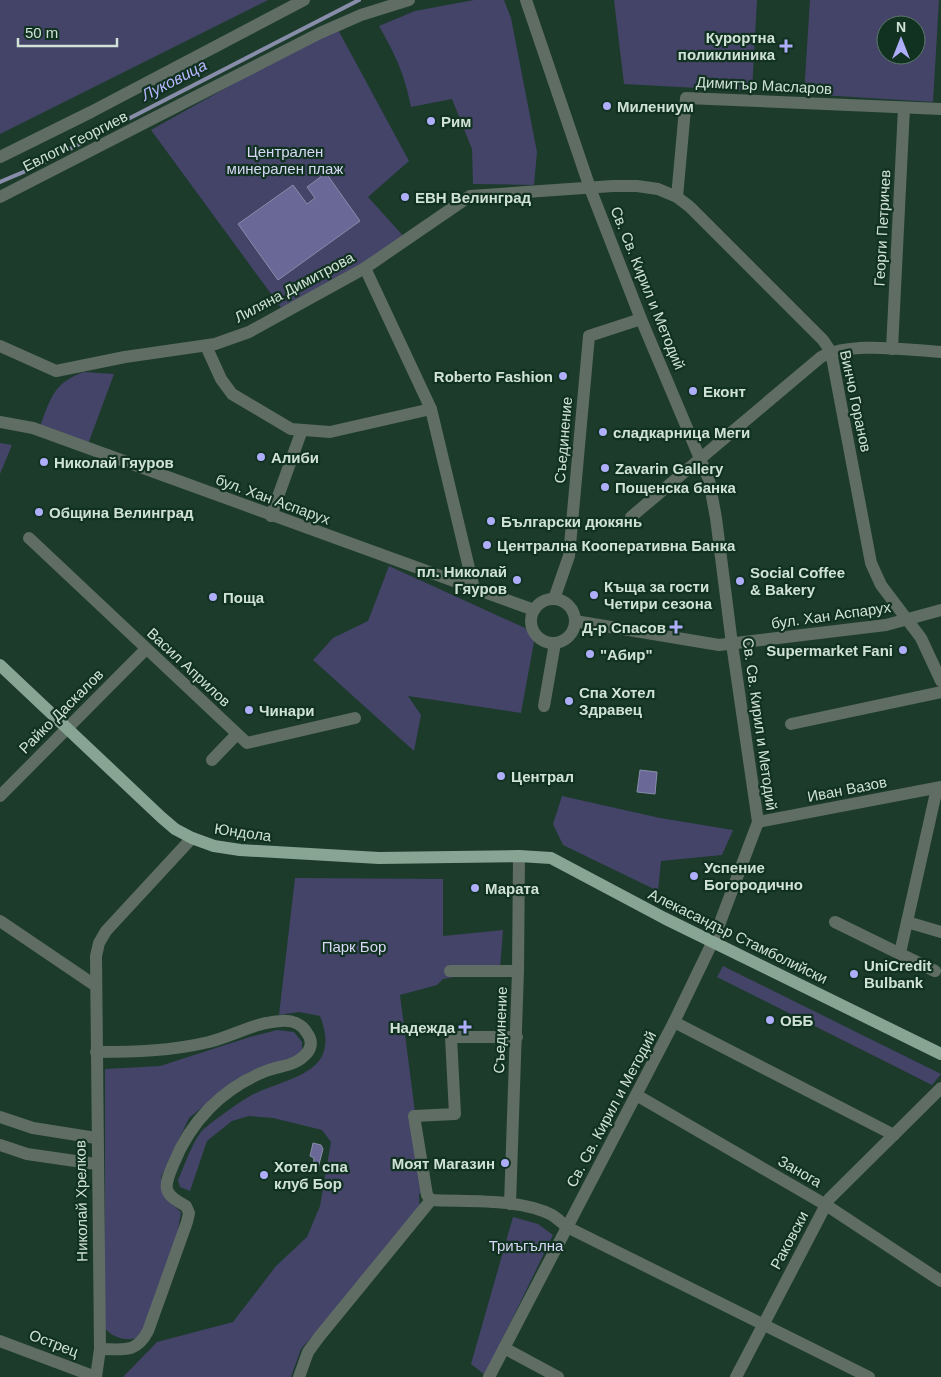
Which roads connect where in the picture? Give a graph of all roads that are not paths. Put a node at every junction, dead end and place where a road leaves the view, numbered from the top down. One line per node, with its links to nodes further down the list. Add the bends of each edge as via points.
1 (304, 0): 6 (street, Евлоги Георгиев)
2 (409, 0): 8 (street, Евлоги Георгиев, via 361,15 320,33)
3 (526, 0): 7 (street)
4 (904, 108): 5 (street, Димитър Масларов); 9 (street, Димитър Масларов, via 686,98); 14 (street, Георги Петричев)
5 (941, 109)
6 (0, 156)
7 (590, 188): 9 (street, Винчо Горанов, via 637,186 658,189); 10 (street, Лиляна Димитрова, via 470,196); 11 (street, Св. Св. Кирил и Методий)
8 (0, 197)
9 (677, 197): 15 (street, Винчо Горанов)
10 (364, 268): 13 (street, Лиляна Димитрова, via 249,332); 17 (street)
11 (641, 319): 20 (street, Св. Св. Кирил и Методий); 25 (street, Съединение, via 589,336 569,556)
12 (0, 346): 13 (street, Лиляна Димитрова, via 56,371 124,357)
13 (206, 346): 19 (street, via 221,379 232,394 292,429)
14 (892, 349): 15 (street); 16 (street)
15 (831, 352): 20 (street); 28 (street, Винчо Горанов, via 871,563 881,585)
16 (941, 352)
17 (432, 409): 19 (street, via 330,432); 24 (street)
18 (0, 422): 21 (street, бул. Хан Аспарух, via 33,428)
19 (302, 430): 21 (street)
20 (701, 456): 22 (street); 31 (street, Св. Св. Кирил и Методий, via 716,518)
21 (271, 516): 24 (street, бул. Хан Аспарух)
22 (631, 517)
23 (29, 538): 32 (street, Васил Априлов)
24 (474, 589): 26 (street, бул. Хан Аспарух)
25 (554, 599): 26 (street, via 542,602); 29 (street, via 571,608)
26 (534, 610): 30 (street, via 531,624 536,636)
27 (941, 610): 28 (street, бул. Хан Аспарух)
28 (908, 620): 31 (street, бул. Хан Аспарух); 34 (street, Винчо Горанов, via 921,638)
29 (575, 621): 30 (street, via 571,634); 31 (street, бул. Хан Аспарух, via 719,645)
30 (555, 643): 36 (street)
31 (732, 644): 44 (street, Св. Св. Кирил и Методий)
32 (146, 649): 39 (street, Райко Даскалов); 40 (street, Васил Априлов)
33 (0, 665): 39 (main road, Юндола)
34 (941, 681)
35 (941, 692): 38 (street)
36 (544, 706)
37 (355, 718): 40 (street, Васил Априлов, via 247,743)
38 (791, 724)
39 (67, 728): 43 (street, Райко Даскалов); 45 (main road, Юндола, via 161,817)
40 (237, 734): 41 (street)
41 (212, 760)
42 (939, 787): 44 (street, Иван Вазов); 49 (street)
43 (0, 796)
44 (758, 822): 51 (street, Св. Св. Кирил и Методий)
45 (192, 838): 46 (main road, Юндола, via 240,850 328,856); 56 (street, Николай Хрелков, via 106,931 96,956)
46 (519, 856): 51 (main road, Алекасандър Стамболийски, via 551,858); 54 (street, Съединение)
47 (0, 921): 56 (street)
48 (834, 922): 52 (street)
49 (907, 922): 50 (street); 52 (street)
50 (941, 932)
51 (713, 941): 57 (street, Св. Св. Кирил и Методий); 60 (main road, Алекасандър Стамболийски)
52 (900, 953): 55 (street)
53 (450, 971): 54 (street)
54 (518, 971): 58 (street, Съединение)
55 (935, 971)
56 (96, 986): 59 (street, Николай Хрелков)
57 (674, 1022): 62 (street, Св. Св. Кирил и Методий); 64 (street)
58 (517, 1037): 68 (street, via 451,1037 455,1114 414,1116 427,1195); 69 (street, Съединение)
59 (96, 1052): 65 (street, Николай Хрелков); 76 (street, via 177,1049 284,1020 304,1028 311,1039 310,1048 304,1056 294,1063 242,1082 215,1102 193,1126 166,1182 167,1191 173,1199 186,1206 189,1213 148,1331 134,1348)
60 (941, 1054)
61 (941, 1088): 64 (street, Раковски)
62 (638, 1096): 70 (street, Занога); 71 (street, Св. Св. Кирил и Методий)
63 (0, 1118): 65 (street, via 33,1128)
64 (894, 1135): 70 (street, Раковски)
65 (96, 1138): 67 (street, Николай Хрелков)
66 (0, 1145): 67 (street, via 28,1154)
67 (96, 1164): 76 (street, Николай Хрелков)
68 (431, 1200): 69 (street); 78 (street, via 319,1337 308,1352)
69 (510, 1204): 71 (street, via 552,1215)
70 (826, 1205): 72 (street, Занога); 73 (street, Раковски)
71 (567, 1227): 73 (street); 75 (street, Св. Св. Кирил и Методий)
72 (941, 1281)
73 (762, 1325): 81 (street, Раковски); 82 (street)
74 (0, 1341): 77 (street, Острец)
75 (504, 1348): 79 (street, Св. Св. Кирил и Методий); 80 (street)
76 (100, 1349): 77 (street, Николай Хрелков)
77 (96, 1377)
78 (299, 1377)
79 (489, 1377)
80 (558, 1377)
81 (736, 1377)
82 (868, 1377)

